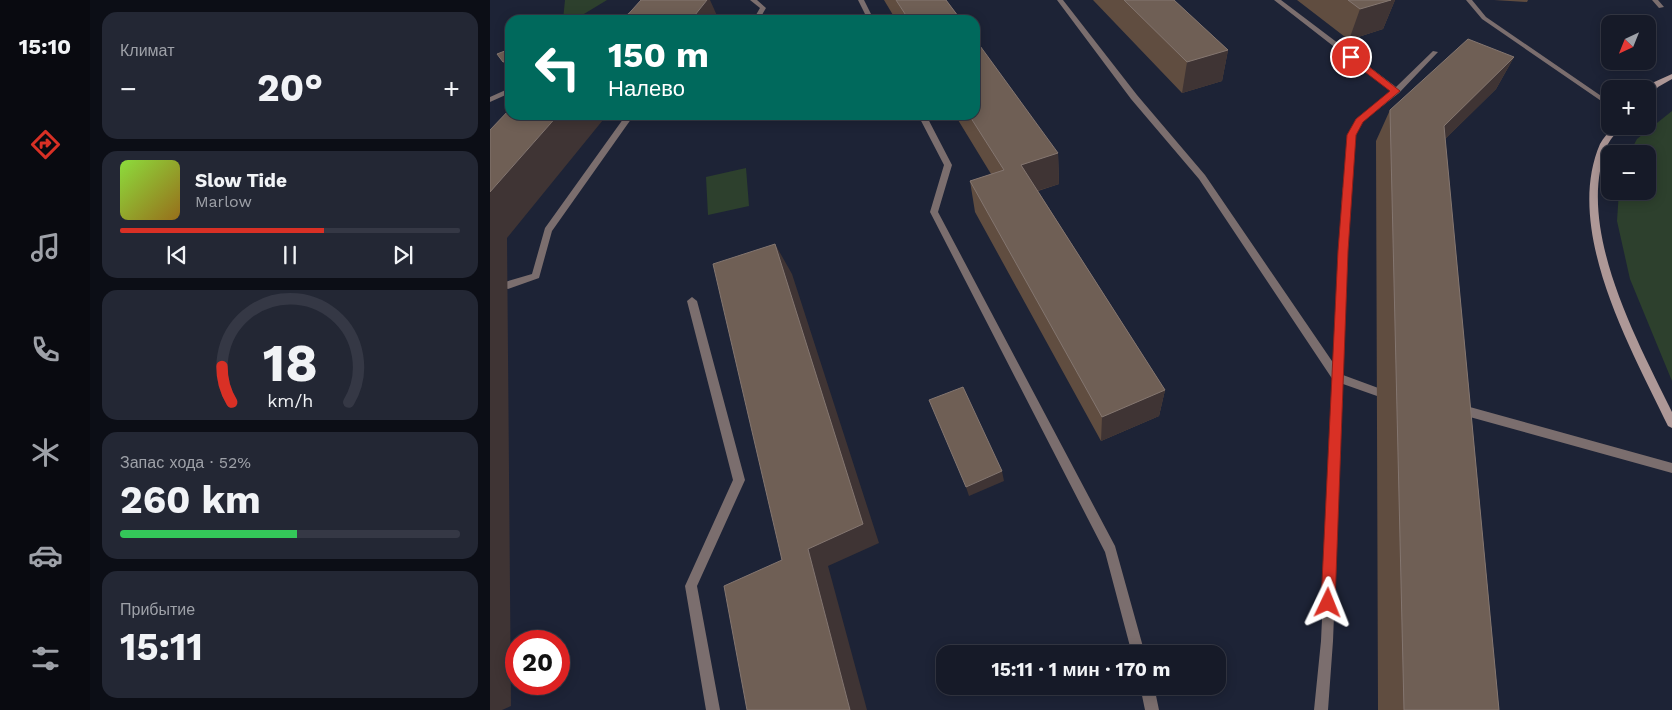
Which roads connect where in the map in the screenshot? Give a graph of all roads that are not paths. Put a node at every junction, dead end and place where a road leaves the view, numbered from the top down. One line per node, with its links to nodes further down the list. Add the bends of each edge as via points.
1 (651, 0): 9 (street)
2 (753, 0): 10 (street, via 763,8)
3 (861, 0): 11 (street)
4 (1060, 0): 24 (street, via 1134,97 1202,177)
5 (1276, 0): 15 (street)
6 (1469, 0): 17 (street, via 1484,18)
7 (1655, 0): 8 (street)
8 (1661, 7)
9 (629, 15)
10 (759, 15)
11 (868, 15)
12 (1435, 52): 15 (street)
13 (1672, 76): 14 (street)
14 (1656, 85)
15 (1396, 91): 24 (street, via 1359,121 1352,135)
16 (505, 92): 18 (street)
17 (1601, 99)
18 (490, 100)
19 (626, 120): 22 (street, via 548,230 536,276)
20 (925, 120): 29 (street, via 948,165 934,212 1111,550)
21 (1611, 135): 27 (street, via 1604,144 1595,175 1594,222 1603,268)
22 (508, 285)
23 (692, 301): 31 (street, via 739,480 691,586)
24 (1337, 377): 25 (street); 33 (street)
25 (1377, 392)
26 (1444, 405): 28 (street)
27 (1672, 423)
28 (1672, 468)
29 (1137, 645)
30 (1149, 695): 32 (street)
31 (713, 710)
32 (1152, 710)
33 (1321, 710)

